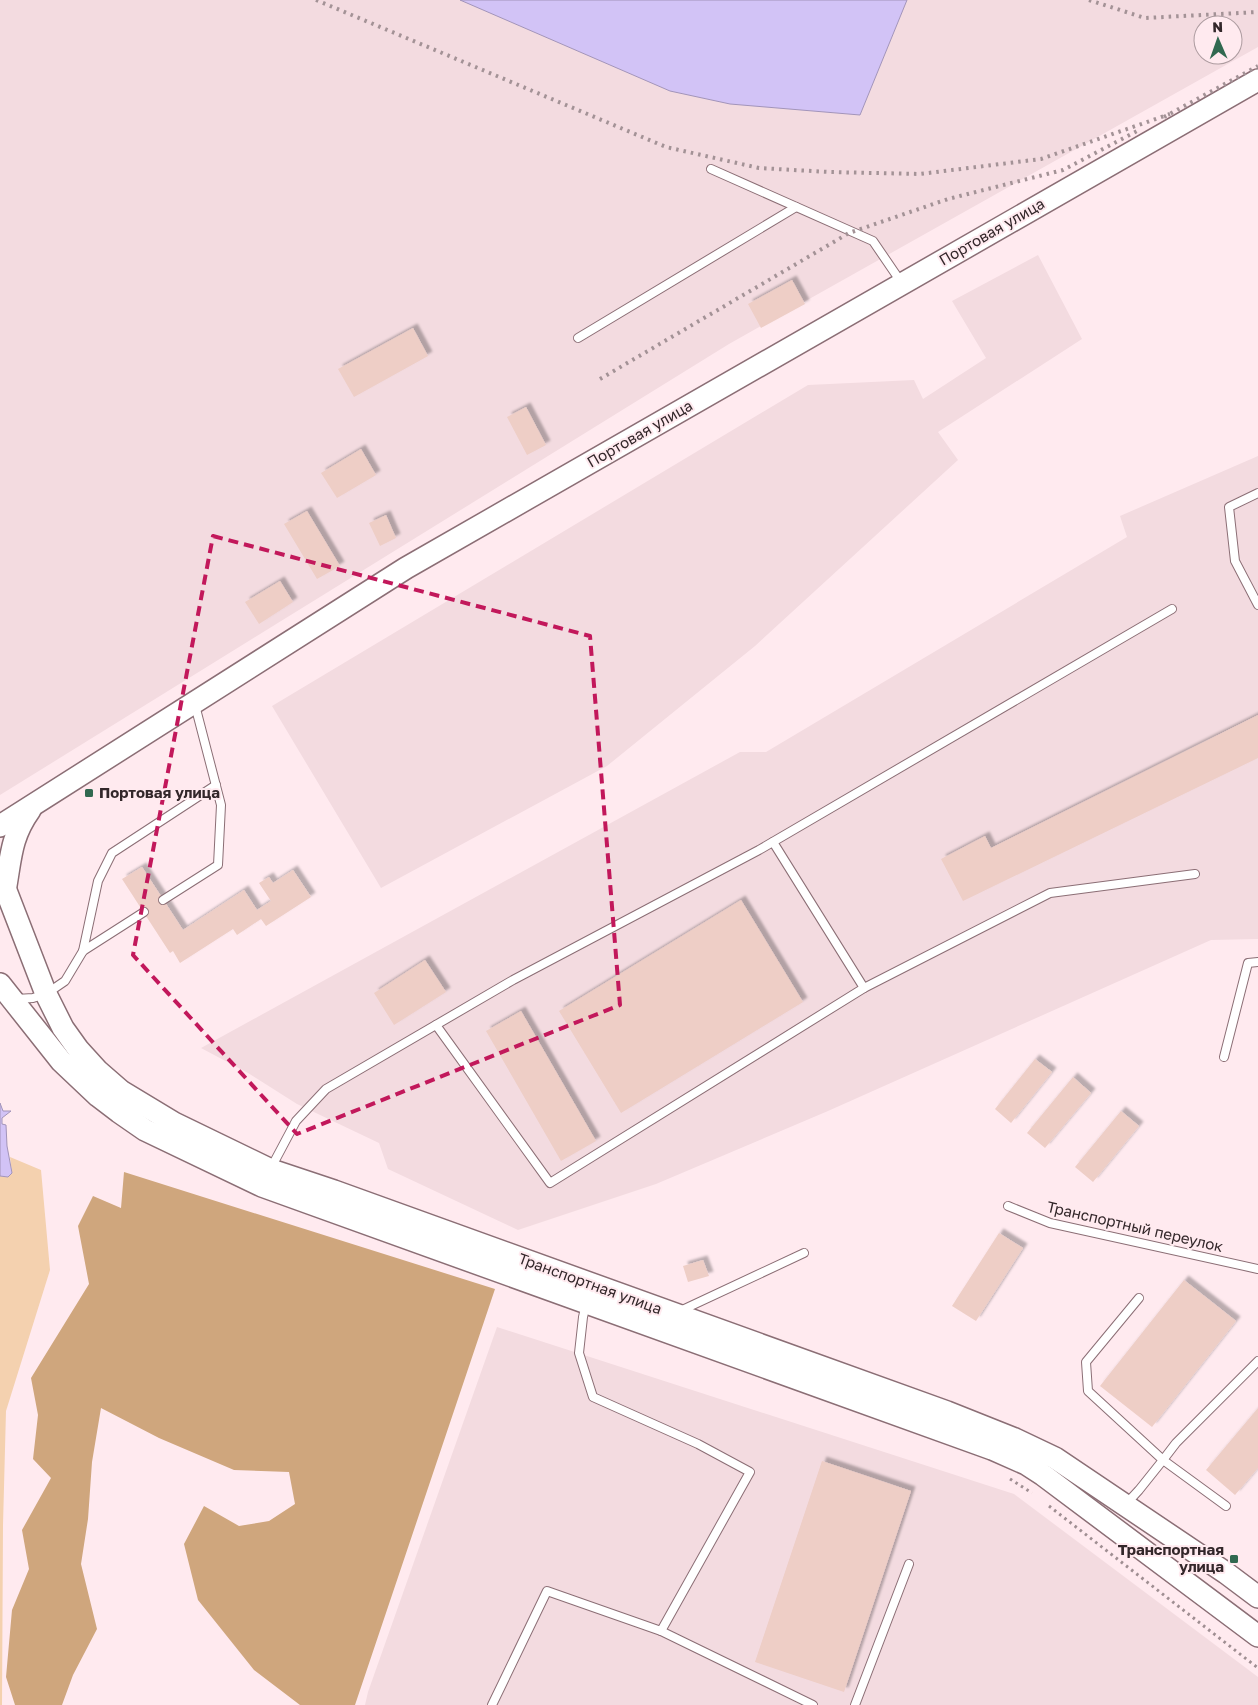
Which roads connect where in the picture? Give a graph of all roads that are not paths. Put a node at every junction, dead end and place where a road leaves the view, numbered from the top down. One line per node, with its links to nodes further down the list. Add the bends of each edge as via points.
1 (1258, 80): 4 (main road, Портовая улица)
2 (711, 169): 3 (lane)
3 (796, 207): 4 (lane, via 873,241); 5 (lane)
4 (902, 284): 9 (main road, Портовая улица, via 406,568)
5 (578, 338)
6 (1258, 493): 7 (lane, via 1229,507 1235,560)
7 (1258, 605)
8 (1172, 609): 13 (lane)
9 (195, 703): 10 (lane); 11 (main road, Портовая улица)
10 (216, 785): 16 (lane, via 221,805 218,864); 18 (lane, via 112,853 98,881)
11 (33, 806): 12 (main road, Портовая улица); 15 (main road, Портовая улица, via 15,836)
12 (0, 826)
13 (772, 842): 20 (lane); 23 (lane, via 513,980)
14 (1195, 874): 20 (lane, via 1050,893)
15 (2, 890): 22 (main road, Транспортная улица)
16 (163, 900)
17 (144, 912): 18 (lane)
18 (83, 951): 22 (lane, via 65,981)
19 (1258, 962): 24 (lane, via 1248,963)
20 (864, 988): 23 (lane, via 550,1183)
21 (6, 992): 22 (lane, via 33,998); 25 (main road, Транспортная улица, via 61,1061 119,1112 145,1130)
22 (46, 994): 25 (main road, Транспортная улица, via 78,1049 121,1091)
23 (436, 1025): 25 (lane, via 326,1089 296,1121)
24 (1224, 1057)
25 (266, 1178): 30 (main road, Транспортная улица); 31 (main road, Транспортная улица, via 343,1194)
26 (1008, 1206): 28 (lane, Транспортный переулок, via 1050,1223)
27 (804, 1253): 31 (lane)
28 (1258, 1269)
29 (1139, 1298): 33 (lane, via 1086,1362 1088,1391)
30 (587, 1302): 31 (main road, Транспортная улица); 38 (lane, via 579,1353 593,1397 698,1444 750,1472)
31 (670, 1322): 34 (main road, Транспортная улица, via 947,1412 1015,1439 1055,1458); 39 (main road, Транспортная улица, via 1026,1464)
32 (1258, 1361): 33 (lane)
33 (1163, 1460): 34 (lane); 35 (lane)
34 (1125, 1505): 37 (main road, Транспортная улица)
35 (1226, 1506)
36 (909, 1564): 42 (lane)
37 (1258, 1597)
38 (661, 1631): 40 (lane, via 547,1591); 41 (lane)
39 (1258, 1636)
40 (492, 1705)
41 (813, 1705)
42 (855, 1705)

